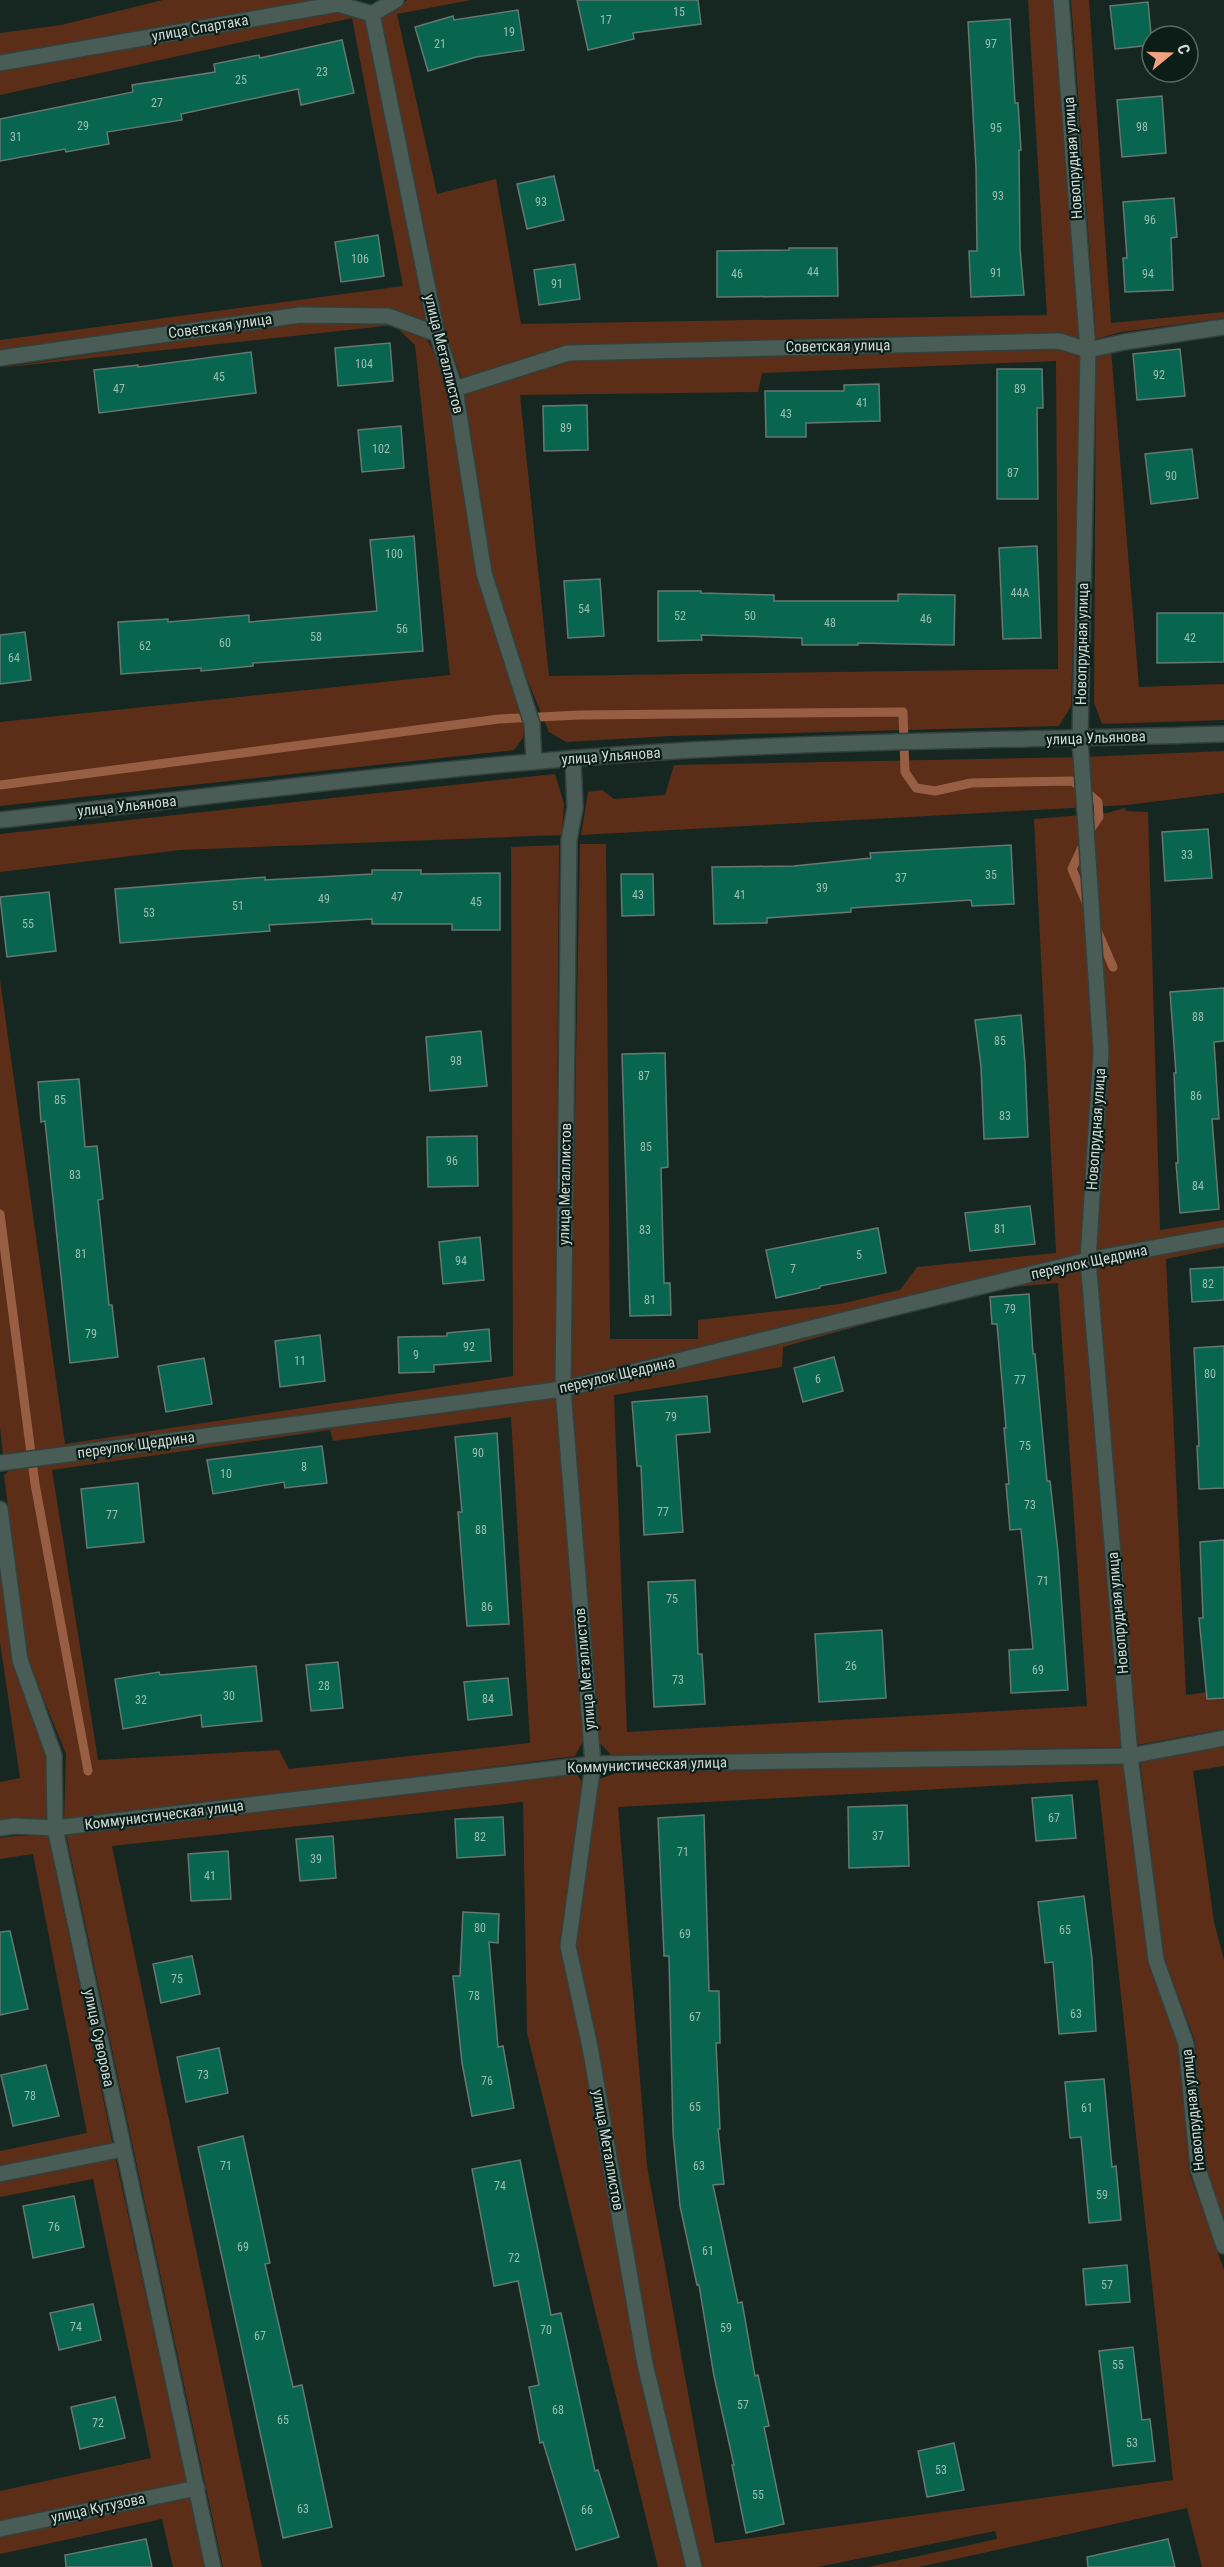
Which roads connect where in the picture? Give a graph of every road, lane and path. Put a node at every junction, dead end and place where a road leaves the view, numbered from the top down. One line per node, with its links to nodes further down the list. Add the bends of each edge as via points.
1 (396, 0): 3 (street)
2 (1061, 0): 7 (street, Новопрудная улица)
3 (372, 14): 4 (street, улица Спартака, via 338,4); 6 (street, улица Металлистов)
4 (0, 63)
5 (1224, 327): 7 (street)
6 (437, 334): 8 (street, Советская улица, via 388,316 300,315); 9 (street, улица Металлистов)
7 (1088, 350): 9 (street, Советская улица, via 1059,340 568,353); 11 (street, Новопрудная улица)
8 (0, 358)
9 (455, 389): 13 (street, улица Металлистов, via 484,573 532,724)
10 (1224, 734): 11 (street, улица Ульянова)
11 (1080, 739): 12 (street, улица Ульянова, via 784,745); 16 (street, Новопрудная улица, via 1101,1052)
12 (573, 758): 13 (street, улица Ульянова); 17 (street, улица Металлистов)
13 (534, 762): 14 (street, улица Ульянова)
14 (0, 820)
15 (1224, 1235): 16 (street, переулок Щедрина)
16 (1088, 1260): 17 (street, переулок Щедрина); 21 (street, Новопрудная улица)
17 (563, 1389): 18 (street, переулок Щедрина); 22 (street, улица Металлистов)
18 (0, 1463)
19 (0, 1509): 24 (street, улица Суворова, via 20,1660 54,1755)
20 (1224, 1738): 21 (street, Коммунистическая улица)
21 (1130, 1756): 22 (street, Коммунистическая улица); 27 (street, Новопрудная улица, via 1156,1959 1186,2044 1198,2169)
22 (593, 1764): 24 (street, Коммунистическая улица); 31 (street, улица Металлистов, via 568,1946 590,2047 645,2364)
23 (0, 1828): 24 (street, Коммунистическая улица)
24 (55, 1828): 25 (street, улица Суворова)
25 (123, 2149): 26 (street); 28 (street, улица Суворова)
26 (0, 2174)
27 (1224, 2246)
28 (197, 2488): 29 (street, улица Кутузова); 30 (street, улица Суворова)
29 (0, 2529)
30 (213, 2567)
31 (694, 2567)

